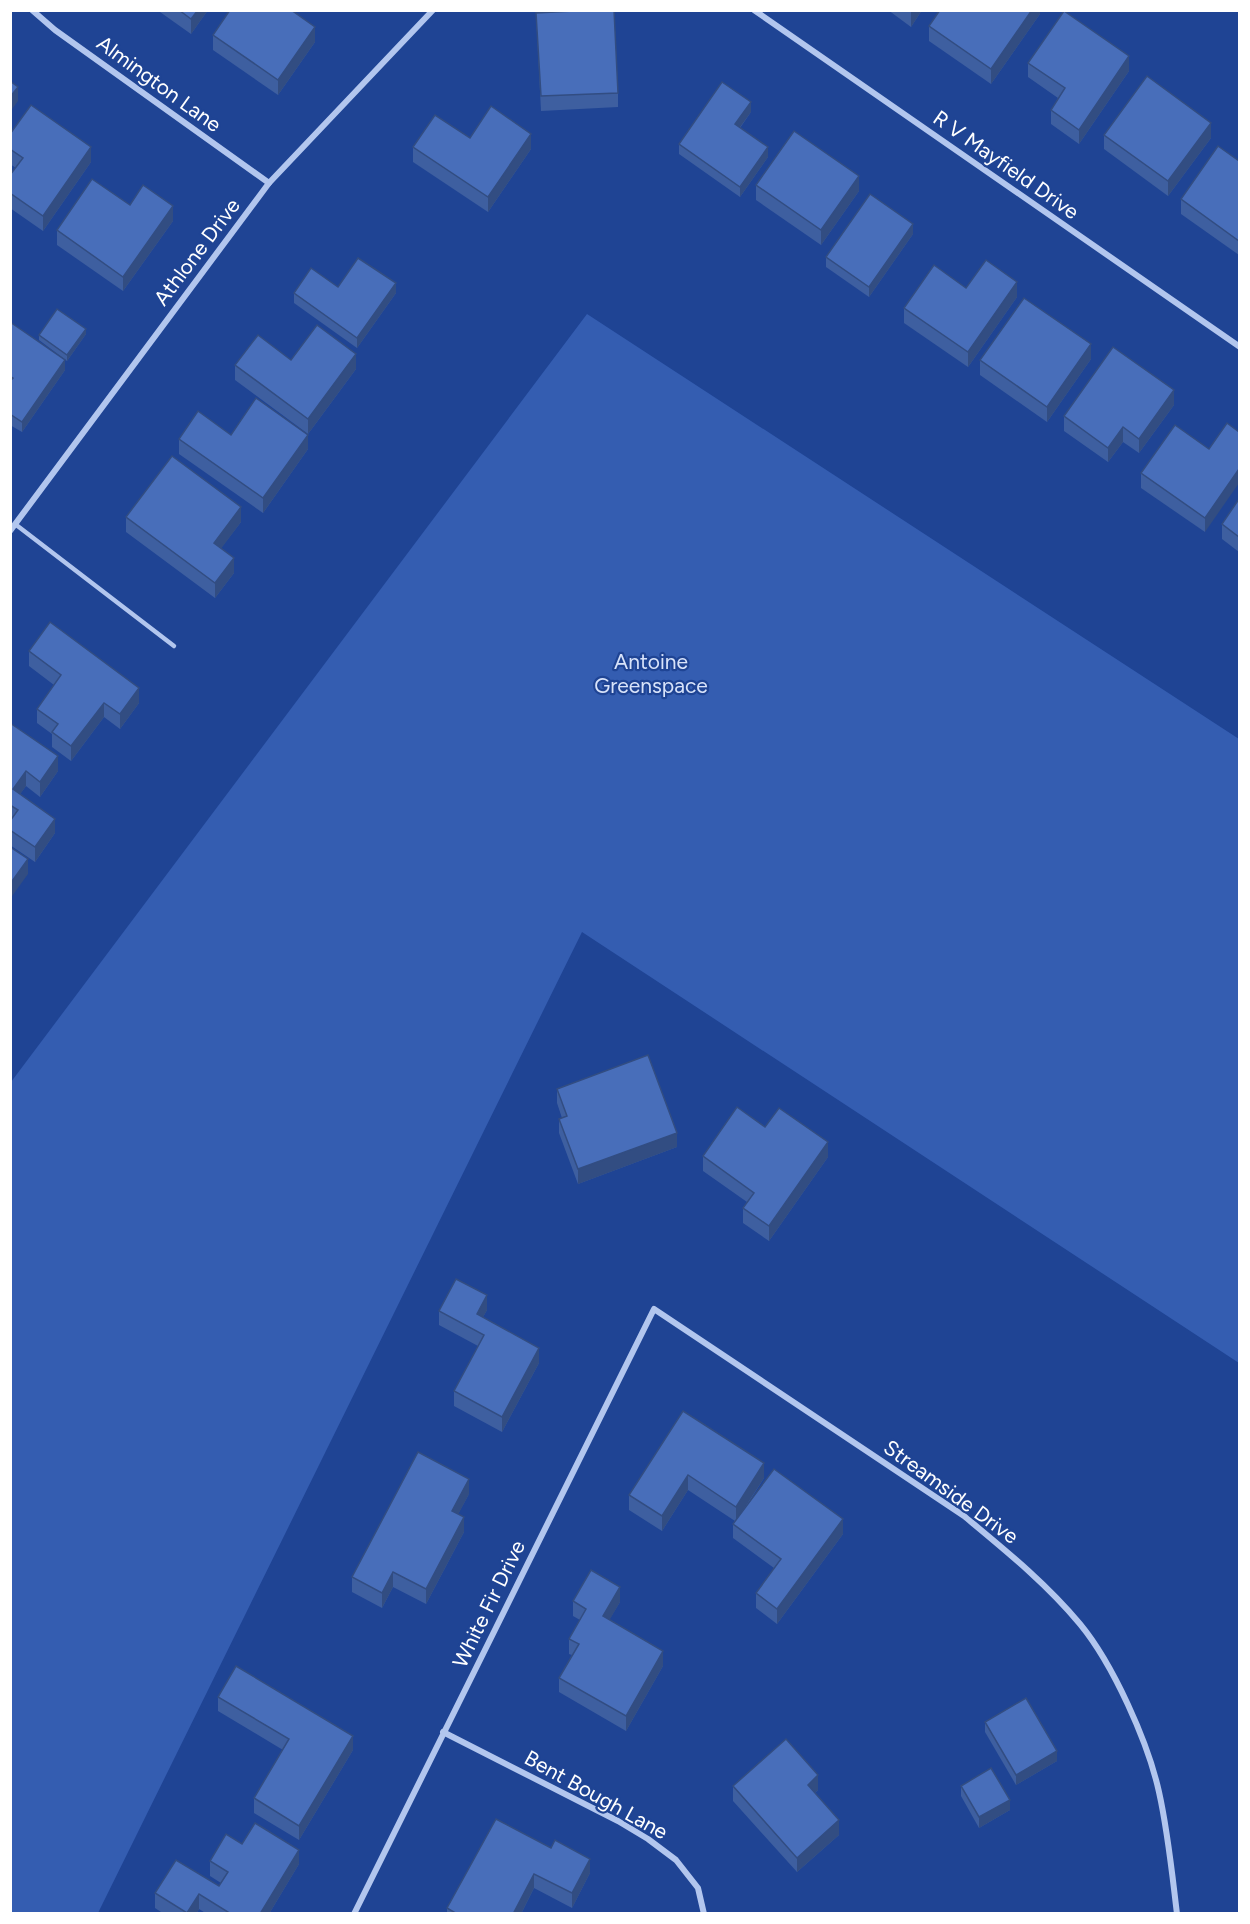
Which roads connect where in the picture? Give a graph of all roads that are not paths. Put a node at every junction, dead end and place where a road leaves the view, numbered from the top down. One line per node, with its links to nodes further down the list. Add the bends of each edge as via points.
1 (32, 10): 4 (street, Almington Lane)
2 (433, 10): 4 (street, Athlone Drive)
3 (754, 10): 5 (street, R V Mayfield Drive)
4 (269, 183): 6 (street, Athlone Drive)
5 (1239, 347)
6 (13, 523): 7 (street, Athlone Drive); 8 (lane)
7 (10, 531)
8 (174, 646)
9 (654, 1309): 10 (street, White Fir Drive); 13 (street, Streamside Drive, via 964,1516 1050,1591 1082,1626 1126,1701 1144,1745 1166,1828)
10 (443, 1732): 11 (street, White Fir Drive); 12 (street, Bent Bough Lane, via 648,1839 676,1860 698,1888)
11 (354, 1914)
12 (704, 1914)
13 (1177, 1914)

